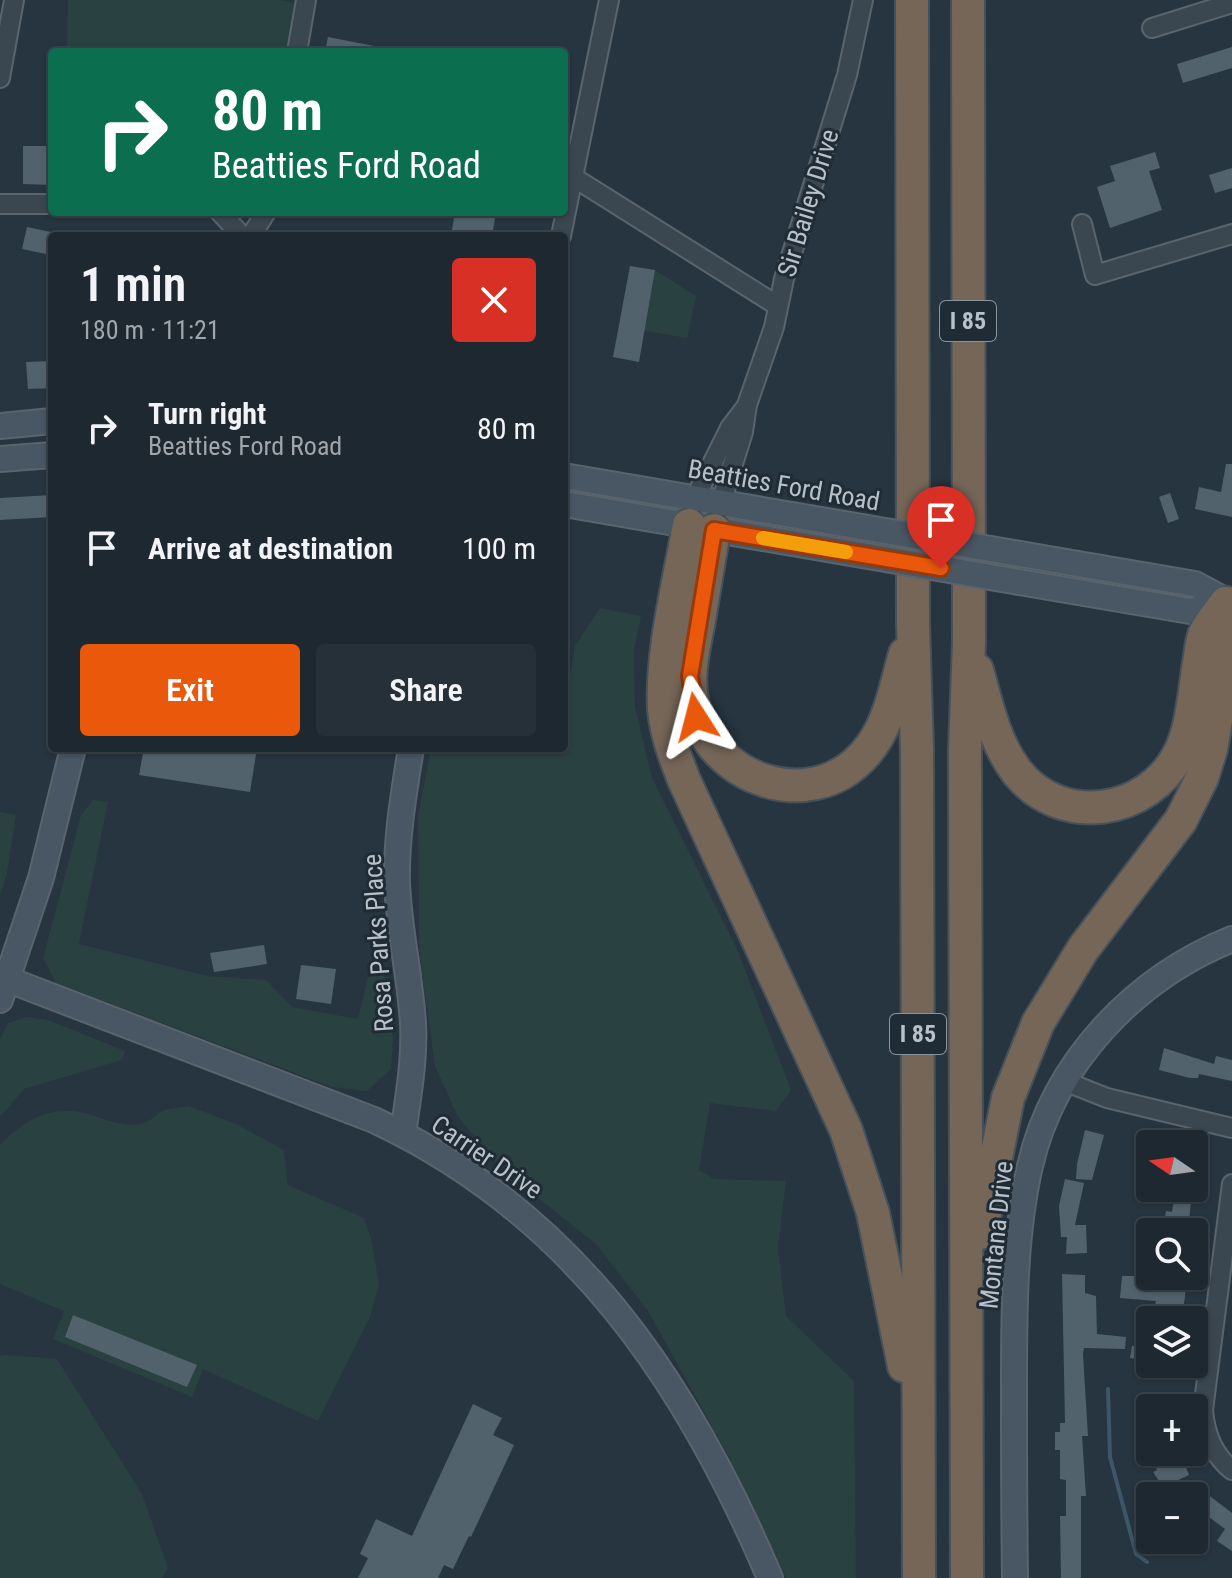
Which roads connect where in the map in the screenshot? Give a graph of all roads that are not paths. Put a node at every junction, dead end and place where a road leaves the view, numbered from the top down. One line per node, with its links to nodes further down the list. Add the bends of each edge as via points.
1 (14, 0): 10 (street)
2 (306, 0): 9 (street)
3 (609, 0): 11 (street)
4 (863, 0): 19 (street, Sir Bailey Drive, via 847,75)
5 (912, 0): 29 (highway, I 85)
6 (968, 0): 30 (highway, I 85)
7 (1232, 3): 8 (street)
8 (1152, 28)
9 (298, 48)
10 (0, 78)
11 (573, 177): 12 (street); 19 (street)
12 (568, 202)
13 (0, 204): 14 (street)
14 (48, 204)
15 (224, 216): 17 (street)
16 (1082, 224): 18 (street, via 1095,275)
17 (238, 232)
18 (1232, 234)
19 (778, 306): 20 (street, Sir Bailey Drive)
20 (747, 405): 27 (street, Sir Bailey Drive, via 743,432); 27 (street, Sir Bailey Drive, via 730,428)
21 (48, 421): 22 (street)
22 (0, 426)
23 (48, 455): 24 (street)
24 (0, 459)
25 (568, 477): 27 (street, Beatties Ford Road)
26 (568, 504): 27 (street, Beatties Ford Road)
27 (705, 514): 28 (street, Beatties Ford Road, bridge, via 862,527 1195,584); 28 (street, Beatties Ford Road, bridge, via 862,555 1019,582 1190,611); 29 (highway, via 690,690 696,717 710,741 727,761 750,775 778,785 804,786 830,780 853,766 885,722); 40 (highway, via 665,675 669,736 684,780 851,1145 883,1253)
28 (1229, 603): 30 (highway, via 1204,635 1188,729 1176,760 1145,791 1102,807 1077,808 1054,801 1016,770 997,738); 39 (highway, via 1230,641 1202,778 1181,820 1066,973 1027,1047 1008,1098)
29 (913, 624): 40 (highway, I 85)
30 (969, 642): 39 (highway, I 85)
31 (72, 752): 34 (street, via 41,878)
32 (410, 752): 37 (street, Rosa Parks Place, via 397,879 413,1026)
33 (1232, 939): 35 (street, Montana Drive, via 1190,959 1136,998 1092,1041)
34 (4, 990): 37 (street, Carrier Drive, via 344,1107)
35 (1064, 1081): 36 (street, via 1107,1098); 45 (street, Montana Drive, via 1036,1144 1019,1238)
36 (1232, 1128)
37 (403, 1134): 42 (street, Carrier Drive, via 518,1209 566,1252 615,1308 699,1436)
38 (1232, 1184): 41 (street, via 1203,1410 1210,1440)
39 (966, 1319): 44 (highway, I 85)
40 (919, 1444): 43 (highway, I 85)
41 (1232, 1470)
42 (770, 1578)
43 (919, 1578)
44 (967, 1578)
45 (1015, 1578)

